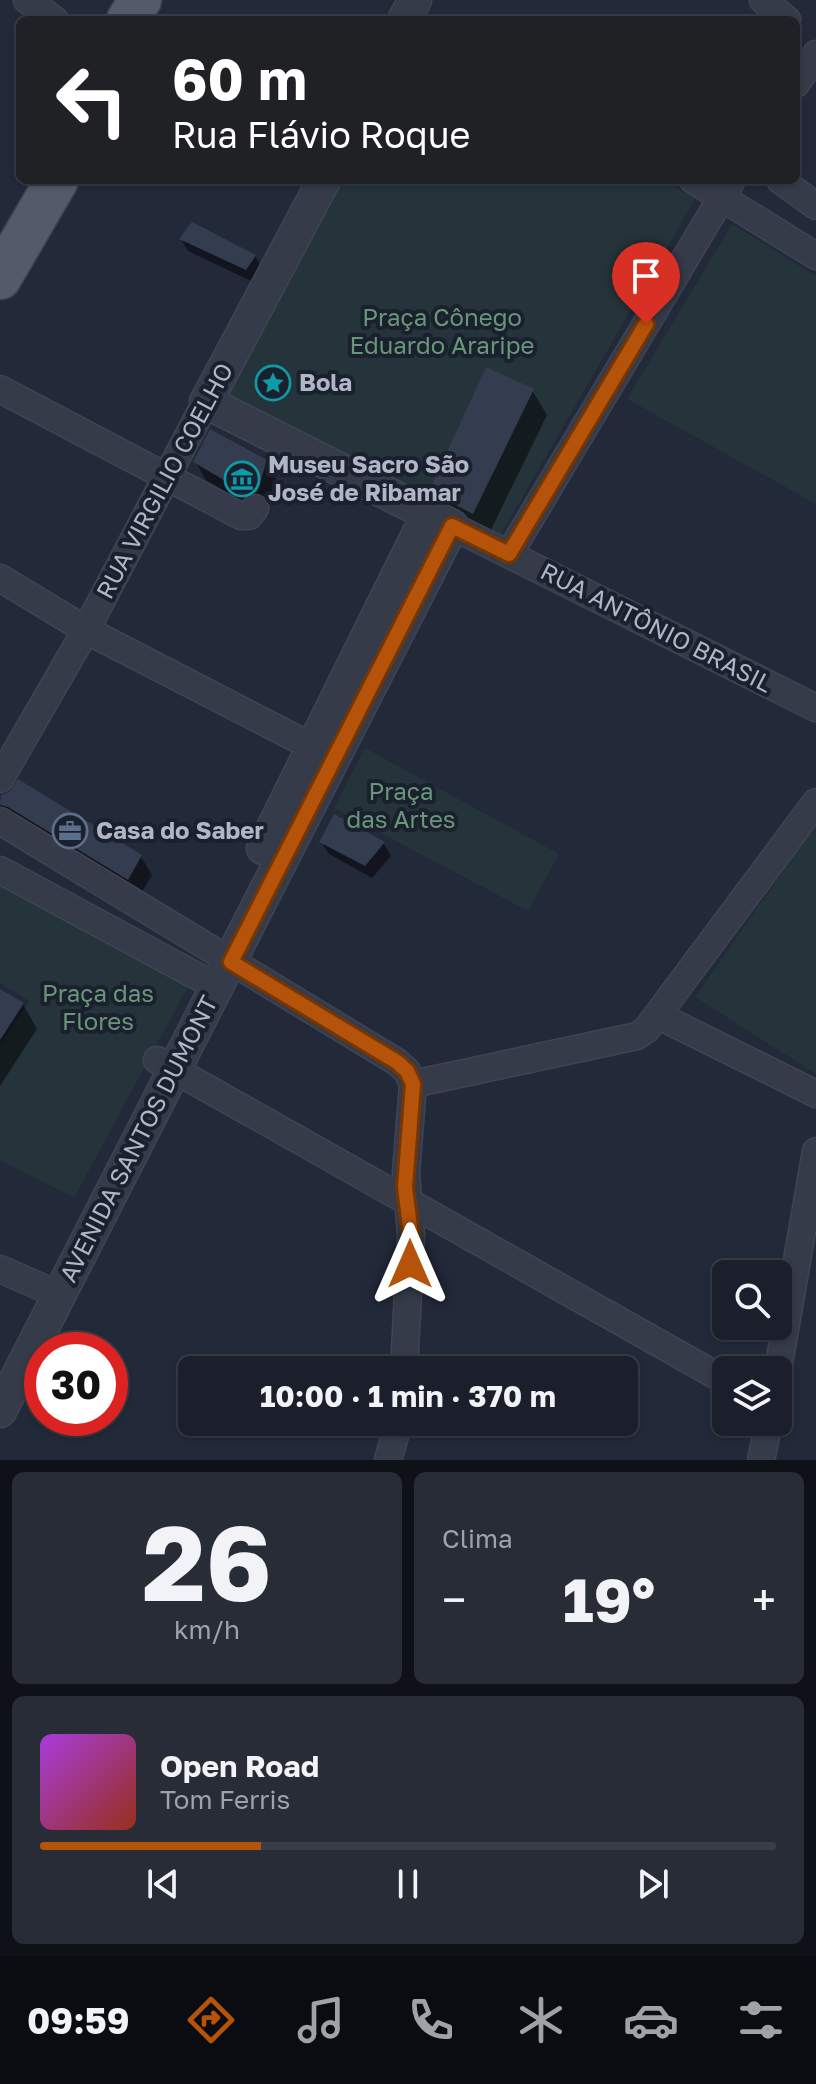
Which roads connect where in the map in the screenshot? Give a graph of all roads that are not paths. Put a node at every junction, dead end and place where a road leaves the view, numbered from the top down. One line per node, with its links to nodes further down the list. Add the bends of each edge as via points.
1 (27, 0): 3 (street)
2 (763, 0): 4 (street)
3 (49, 16)
4 (782, 16)
5 (800, 30): 6 (street)
6 (816, 44)
7 (816, 54): 8 (street)
8 (800, 78)
9 (29, 184): 15 (main road)
10 (55, 184): 17 (main road)
11 (322, 184): 19 (street, RUA VIRGILIO COELHO)
12 (786, 184): 14 (street)
13 (726, 188): 16 (street); 23 (street)
14 (816, 206)
15 (0, 232)
16 (816, 256)
17 (0, 278)
18 (0, 389): 20 (street)
19 (206, 402): 20 (street, RUA VIRGILIO COELHO); 22 (street)
20 (165, 476): 21 (street, via 241,516); 25 (street, RUA VIRGILIO COELHO)
21 (255, 508)
22 (440, 520): 23 (street, RUA ANTÔNIO BRASIL); 27 (street, AVENIDA SANTOS DUMONT)
23 (509, 554): 26 (street, RUA ANTÔNIO BRASIL)
24 (0, 578): 25 (street)
25 (86, 630): 27 (street); 28 (street, RUA VIRGILIO COELHO)
26 (816, 708)
27 (322, 752): 32 (street, AVENIDA SANTOS DUMONT)
28 (0, 779)
29 (816, 802): 33 (street)
30 (0, 821): 32 (street)
31 (0, 870): 32 (street)
32 (215, 969): 34 (street, AVENIDA SANTOS DUMONT); 35 (street, via 397,1062)
33 (659, 1016): 35 (street, via 637,1036); 36 (street)
34 (166, 1065): 38 (street); 40 (street, AVENIDA SANTOS DUMONT); 45 (street, AVENIDA SANTOS DUMONT)
35 (413, 1084): 38 (street)
36 (816, 1094)
37 (816, 1151): 42 (street)
38 (406, 1202): 41 (street, via 411,1235); 44 (street)
39 (0, 1269): 40 (street)
40 (41, 1287): 43 (street, AVENIDA SANTOS DUMONT)
41 (405, 1356)
42 (780, 1356)
43 (0, 1366)
44 (712, 1373)
45 (0, 1411)
46 (395, 1436): 48 (street)
47 (766, 1436): 49 (street)
48 (388, 1460)
49 (761, 1460)

